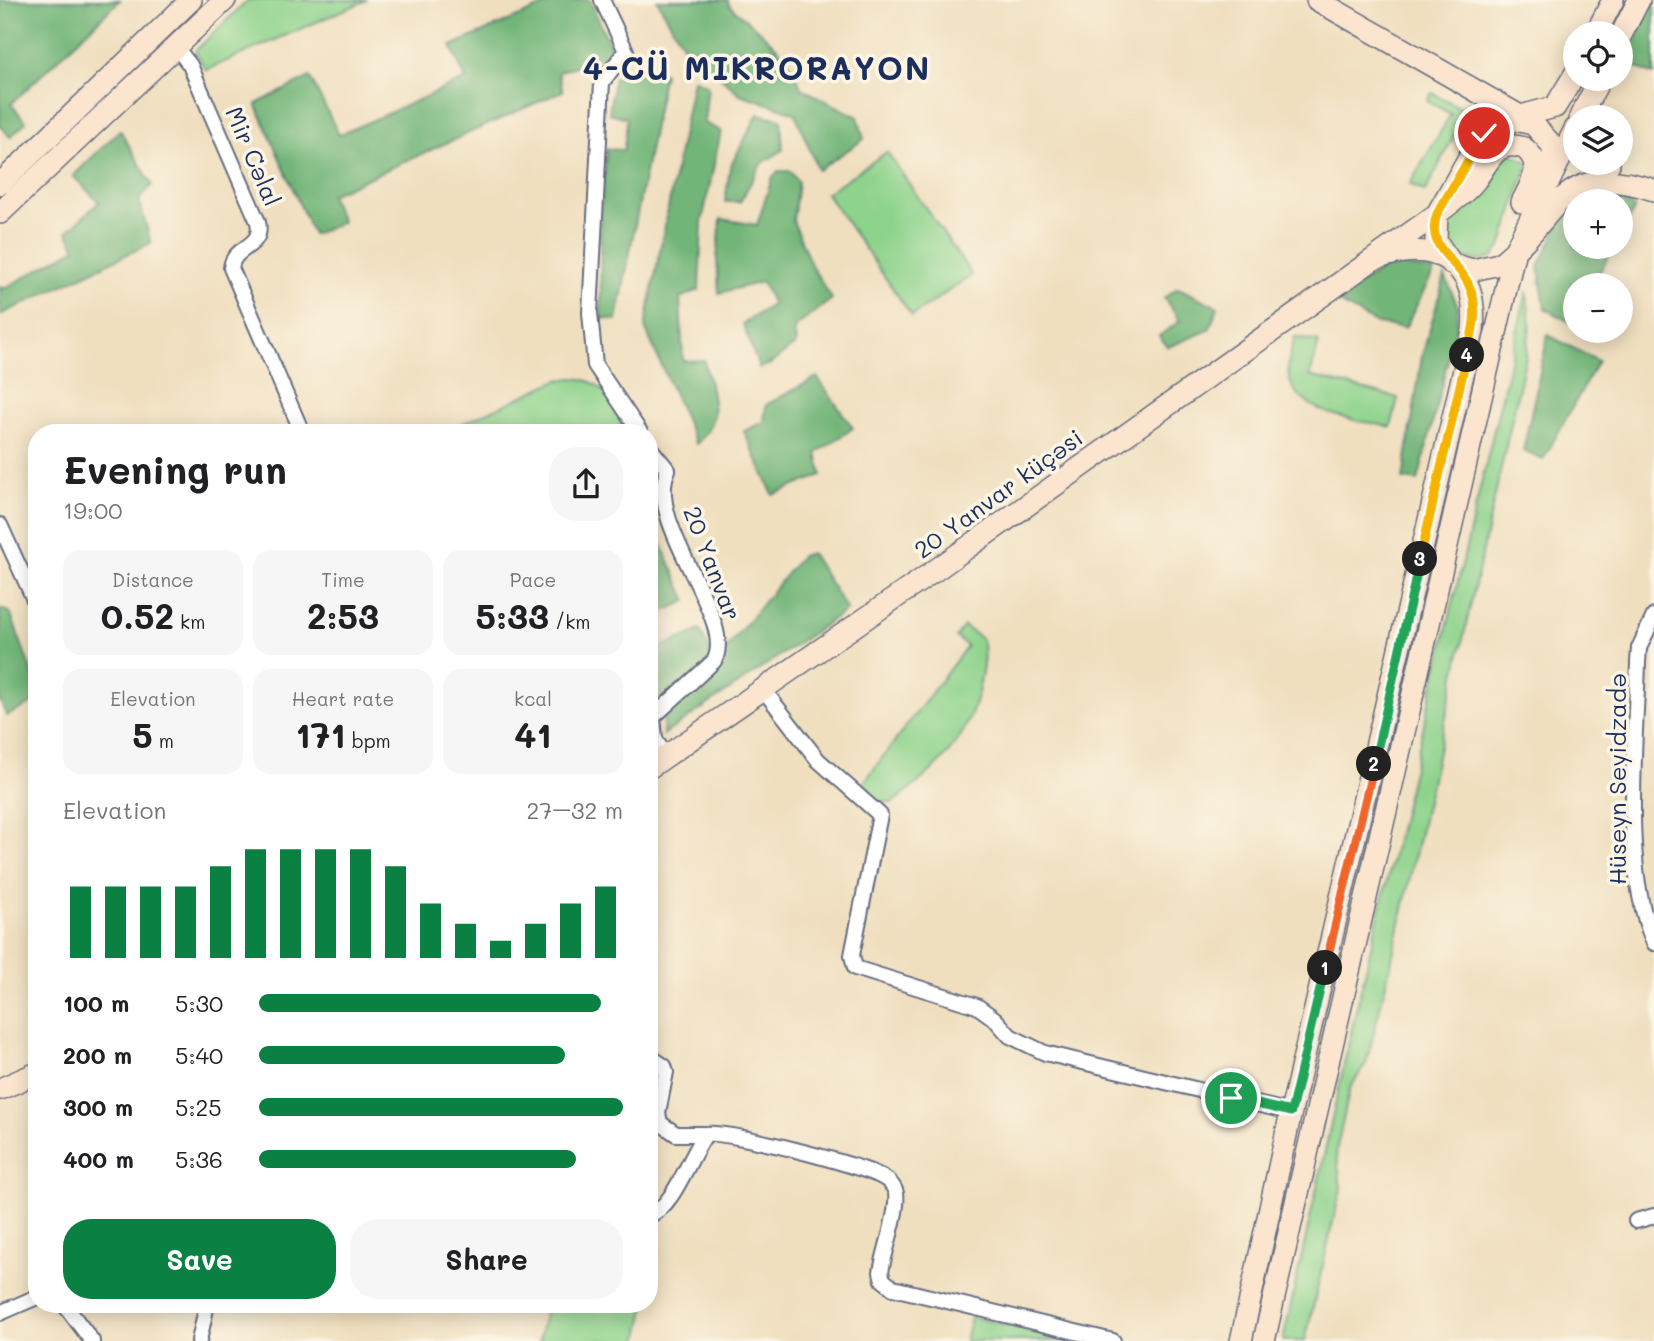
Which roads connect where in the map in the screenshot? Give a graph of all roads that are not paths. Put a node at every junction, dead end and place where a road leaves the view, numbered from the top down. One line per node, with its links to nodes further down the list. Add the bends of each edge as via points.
1 (191, 0): 18 (street)
2 (225, 0): 9 (street)
3 (602, 0): 26 (street, via 626,51 602,82 590,313 595,365)
4 (1317, 0): 10 (street)
5 (1613, 0): 7 (street)
6 (1639, 0): 8 (street)
7 (1602, 21)
8 (1628, 21)
9 (175, 46): 20 (street); 25 (street, Mir Cəlal, via 190,65 258,222 255,243 236,254 231,268)
10 (1459, 82): 12 (street); 14 (street, via 1482,112)
11 (1565, 91): 12 (street, via 1555,107)
12 (1526, 120): 13 (street); 14 (street); 17 (street, via 1553,146)
13 (1563, 126)
14 (1488, 131): 21 (street)
15 (1563, 154): 17 (street)
16 (1628, 175): 19 (street)
17 (1550, 178): 22 (street)
18 (0, 184)
19 (1654, 190): 22 (street, via 1612,180 1575,187)
20 (0, 214)
21 (1437, 214): 22 (street, 20 Yanvar küçəsi, via 1471,186 1500,148 1524,148 1533,158 1536,174 1520,210); 23 (street, 20 Yanvar küçəsi); 24 (street, via 1436,241)
22 (1515, 250): 24 (street, via 1484,270); 55 (street)
23 (1375, 258): 24 (street, via 1412,250 1433,253); 31 (street, 20 Yanvar küçəsi)
24 (1452, 264): 40 (street, via 1472,292 1473,331)
25 (299, 424)
26 (635, 424)
27 (658, 458): 32 (street, 20 Yanvar, via 668,470 663,496 719,649 713,661)
28 (0, 525): 29 (street)
29 (28, 587)
30 (1654, 616): 34 (street, Hüseyn Seyidzadə, via 1639,648 1635,863 1637,888)
31 (763, 689): 33 (street, 20 Yanvar küçəsi); 38 (street, via 818,760 880,815 852,955 855,968 977,1006 1010,1036 1045,1052)
32 (658, 713)
33 (658, 762)
34 (1654, 943)
35 (658, 1062): 42 (street, via 666,1072)
36 (28, 1077): 37 (street)
37 (0, 1089)
38 (1207, 1092)
39 (1231, 1098): 40 (street)
40 (1291, 1112): 54 (street)
41 (658, 1113): 43 (street, via 660,1124 676,1134)
42 (658, 1113)
43 (706, 1134): 44 (street); 53 (street, via 723,1133 888,1180 896,1192 881,1272 893,1289)
44 (658, 1213)
45 (1654, 1216): 46 (street)
46 (1636, 1221)
47 (28, 1301): 48 (street)
48 (0, 1313)
49 (71, 1313): 51 (street)
50 (205, 1313): 52 (street)
51 (92, 1341)
52 (199, 1341)
53 (1113, 1341)
54 (1241, 1341)
55 (1264, 1341)

